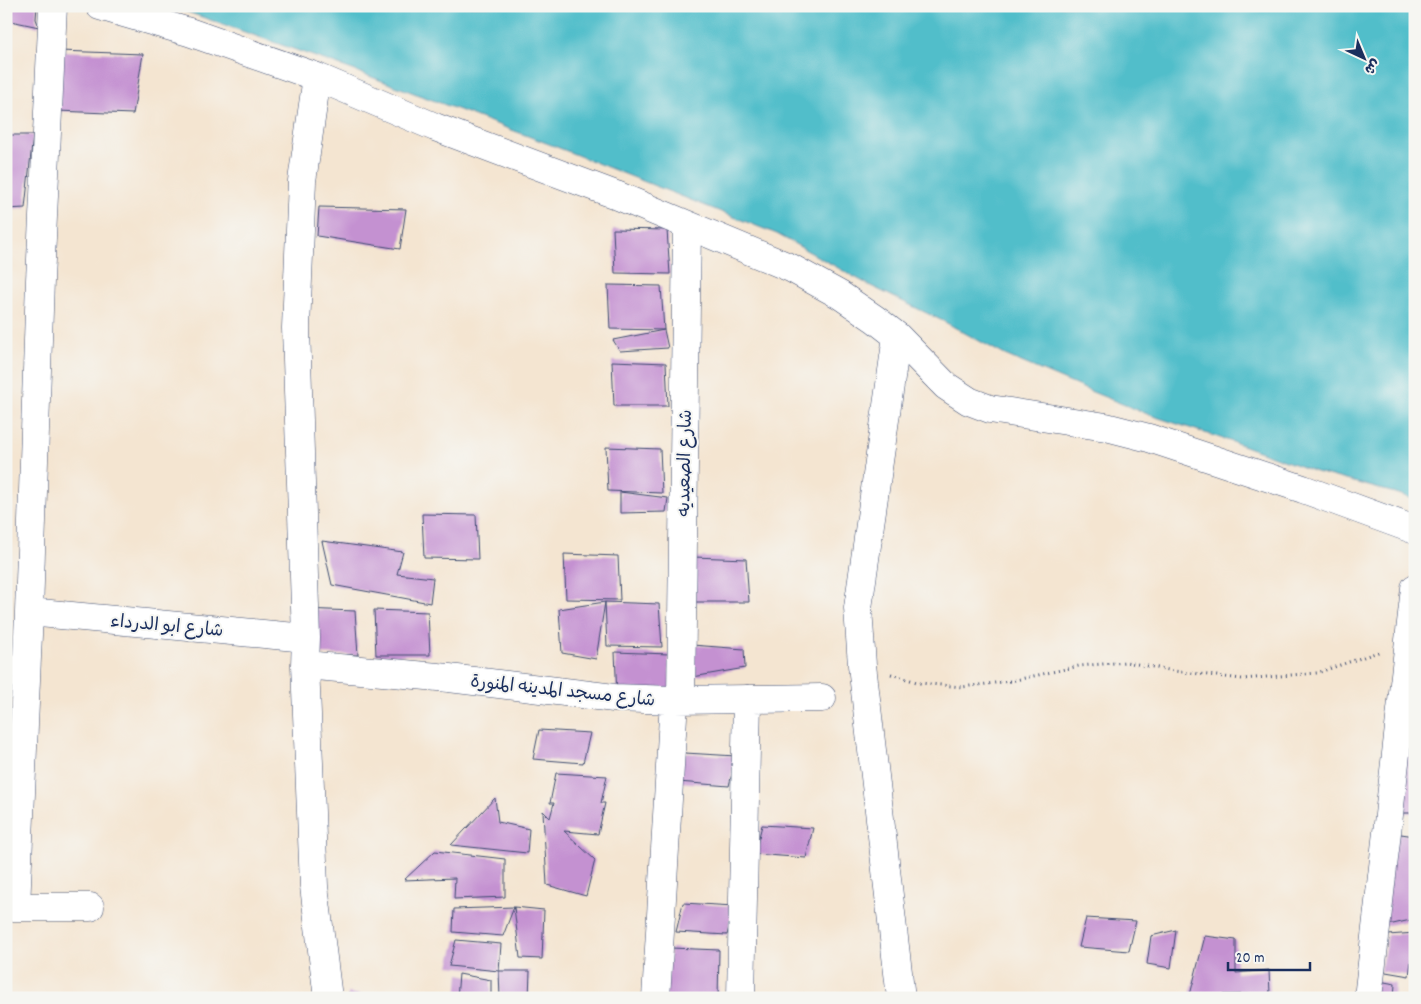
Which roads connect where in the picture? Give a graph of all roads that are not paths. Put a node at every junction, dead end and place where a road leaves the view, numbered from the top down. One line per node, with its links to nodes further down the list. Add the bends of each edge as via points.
1 (53, 6): 8 (street)
2 (100, 6): 3 (street, via 189,32)
3 (317, 77): 4 (street); 9 (street, via 302,181 296,328)
4 (686, 225): 5 (street, via 791,268 840,296); 13 (street, شارع الصعيديه)
5 (897, 336): 6 (street, via 946,386 990,410 1149,438); 19 (street, via 858,608)
6 (1415, 530)
7 (1415, 588): 20 (street)
8 (29, 612): 9 (street, شارع ابو الدرداء); 14 (street)
9 (306, 638): 10 (street)
10 (305, 665): 13 (street, شارع مسجد المدينه المنورة, via 614,698); 16 (street, via 314,886)
11 (822, 698): 12 (street, شارع مسجد المدينه المنورة)
12 (747, 699): 13 (street, شارع مسجد المدينه المنورة); 18 (street)
13 (678, 700): 17 (street, شارع الصعيديه)
14 (11, 907): 15 (street)
15 (90, 907)
16 (328, 998)
17 (656, 998)
18 (741, 998)
19 (901, 998)
20 (1368, 998)

